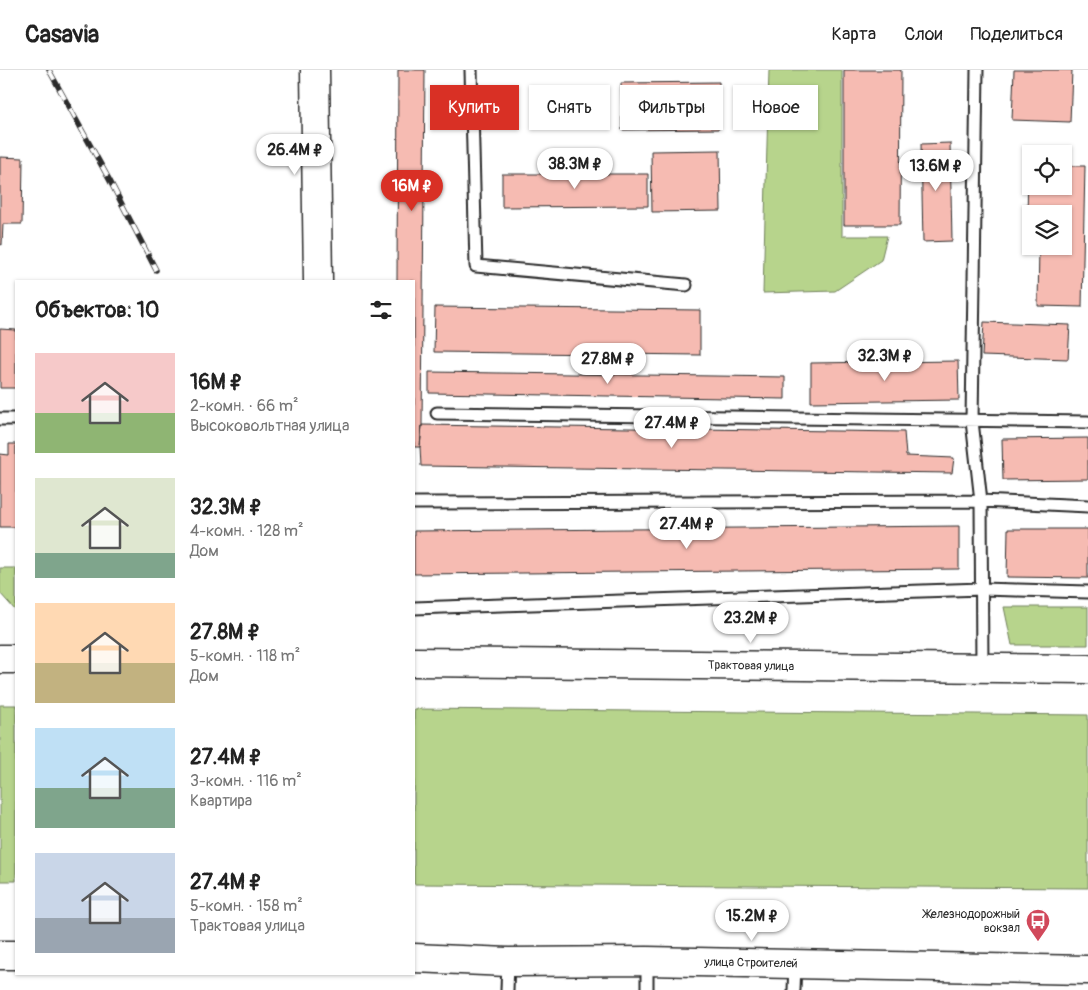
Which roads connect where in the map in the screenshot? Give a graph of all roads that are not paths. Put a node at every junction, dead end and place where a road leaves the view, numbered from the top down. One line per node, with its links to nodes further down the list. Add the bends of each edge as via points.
1 (315, 70): 4 (main road)
2 (471, 70): 5 (lane, via 476,266)
3 (977, 70): 9 (lane)
4 (318, 280)
5 (686, 285)
6 (437, 413): 9 (lane)
7 (0, 419): 8 (lane)
8 (15, 419)
9 (972, 420): 10 (lane); 11 (lane)
10 (1088, 422)
11 (981, 501): 12 (lane); 13 (lane); 14 (lane)
12 (415, 503)
13 (1088, 506)
14 (982, 589): 15 (lane); 16 (lane); 20 (lane)
15 (1088, 592)
16 (415, 608)
17 (0, 659): 18 (main road)
18 (15, 659)
19 (415, 662): 20 (main road, Трактовая улица)
20 (982, 668): 21 (main road, Трактовая улица)
21 (1088, 669)
22 (0, 955): 23 (main road)
23 (15, 956)
24 (415, 958): 26 (main road, улица Строителей)
25 (647, 961): 26 (main road, улица Строителей); 28 (main road, улица Строителей); 30 (lane)
26 (508, 962): 29 (lane)
27 (1088, 970): 28 (main road, улица Строителей)
28 (794, 977)
29 (507, 990)
30 (647, 990)

